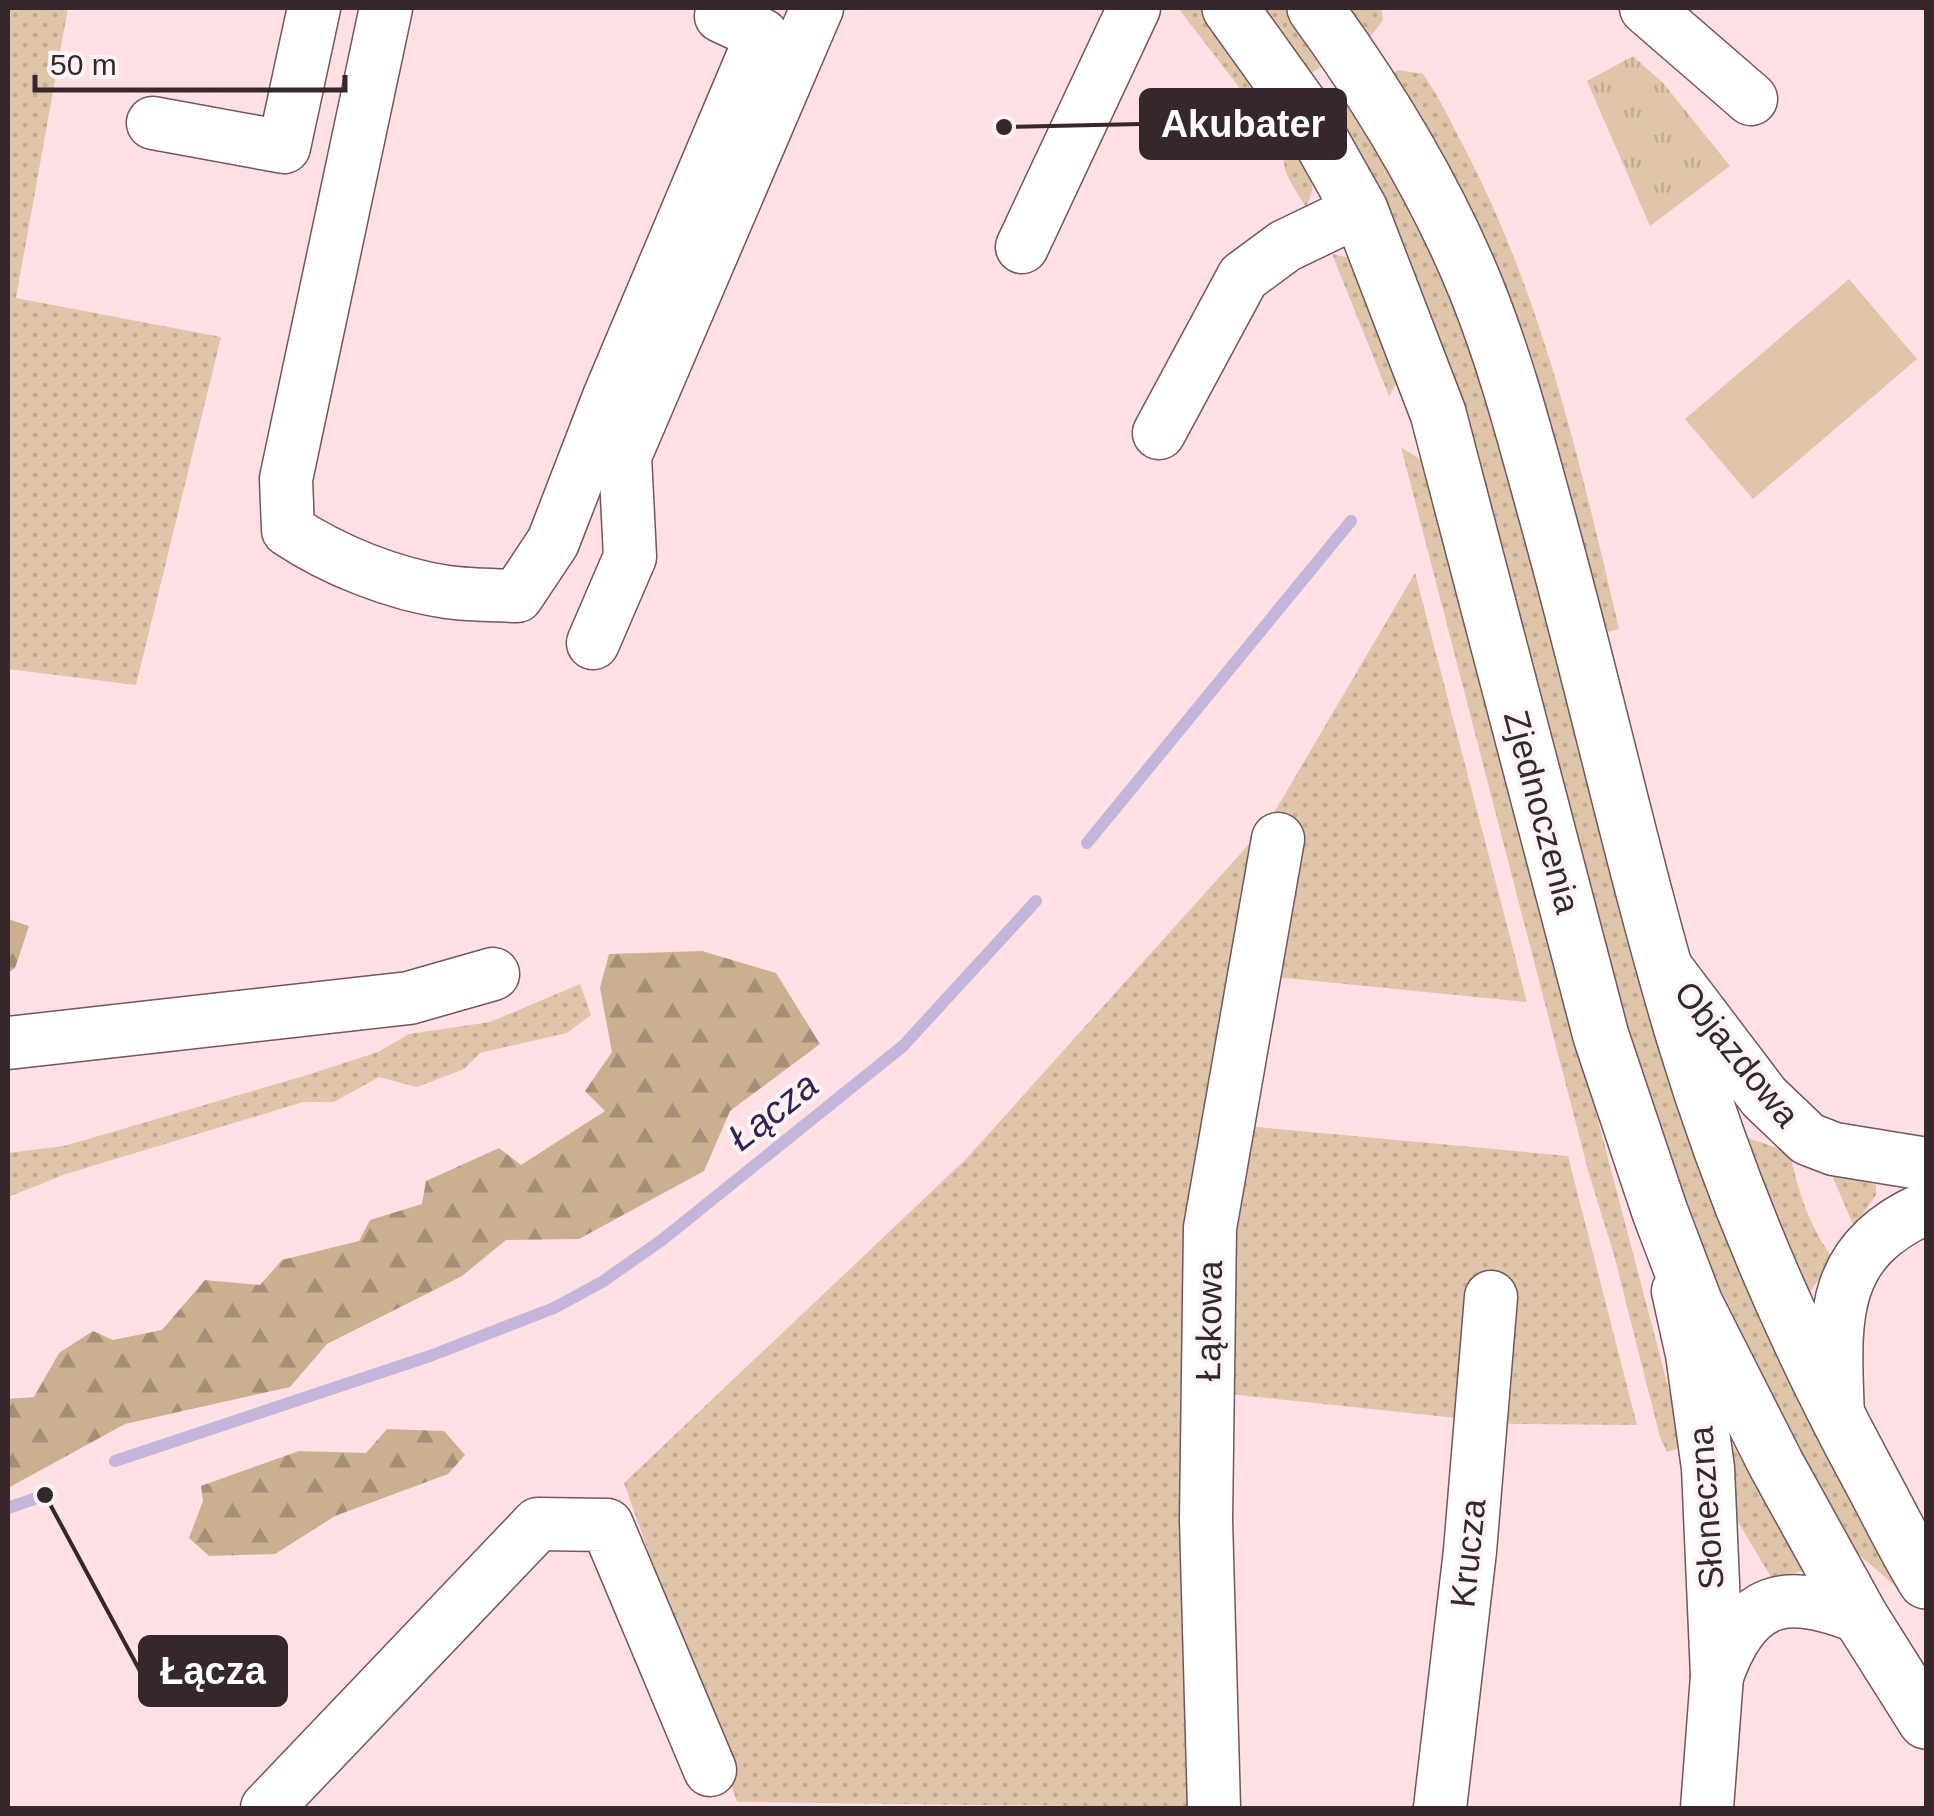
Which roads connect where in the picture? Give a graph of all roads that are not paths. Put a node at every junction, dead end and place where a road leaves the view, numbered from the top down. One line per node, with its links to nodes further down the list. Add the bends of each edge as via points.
1 (314, 8): 10 (street, via 284,147)
2 (386, 8): 8 (street, via 286,479 288,530 316,549 381,574 444,592 516,596 553,542 762,35)
3 (818, 8): 14 (street, via 625,456 630,558)
4 (1134, 8): 12 (street)
5 (1230, 8): 11 (main road, Zjednoczenia, via 1306,114)
6 (1316, 8): 16 (main road, via 1428,184 1500,353)
7 (1646, 8): 9 (street)
8 (715, 10)
9 (1752, 100)
10 (153, 123)
11 (1360, 210): 13 (street, via 1285,246 1243,278); 21 (main road, Zjednoczenia, via 1438,413 1596,1018)
12 (1022, 247)
13 (1159, 433)
14 (593, 643)
15 (1278, 840): 30 (street, Łąkowa, via 1210,1228 1206,1520)
16 (1665, 966): 19 (street, Objazdowa, via 1764,1097 1808,1140); 23 (main road, via 1724,1156)
17 (493, 974): 18 (street, via 409,998)
18 (8, 1043)
19 (1926, 1164)
20 (1926, 1208): 23 (street, via 1881,1233 1847,1282 1836,1324)
21 (1660, 1212): 25 (main road, Zjednoczenia, via 1695,1304); 26 (street, Słoneczna, via 1692,1354 1708,1468)
22 (1491, 1297): 31 (street, Krucza)
23 (1838, 1421): 24 (main road)
24 (1926, 1581)
25 (1860, 1618): 26 (street, via 1818,1602 1784,1600 1753,1616); 27 (main road, Zjednoczenia)
26 (1716, 1676): 32 (street, Słoneczna)
27 (1926, 1721)
28 (710, 1770): 29 (street, via 608,1525 538,1524)
29 (267, 1808)
30 (1214, 1808)
31 (1440, 1808)
32 (1707, 1808)

